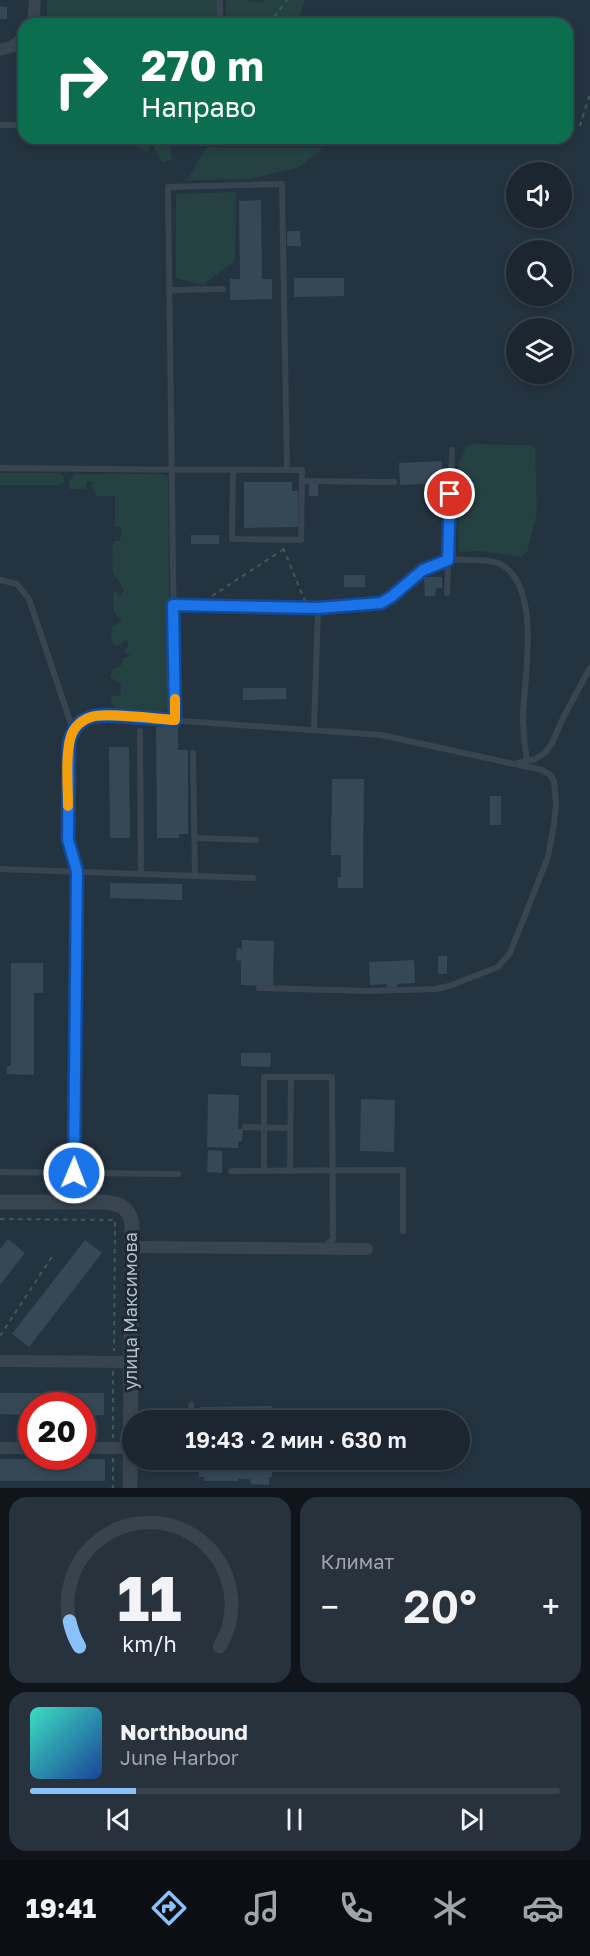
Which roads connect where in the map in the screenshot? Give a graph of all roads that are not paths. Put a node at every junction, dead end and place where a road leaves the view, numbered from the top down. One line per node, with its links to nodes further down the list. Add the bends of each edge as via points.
1 (35, 0): 3 (street)
2 (220, 0): 4 (lane)
3 (34, 18)
4 (220, 18)
5 (18, 42): 6 (street)
6 (2, 50): 7 (lane)
7 (18, 50)
8 (0, 125): 9 (lane)
9 (18, 125)
10 (224, 289): 11 (lane)
11 (170, 290): 14 (lane); 16 (lane, via 168,187 282,184)
12 (452, 450): 19 (lane)
13 (0, 468): 14 (lane)
14 (171, 469): 15 (lane); 22 (lane)
15 (232, 470): 16 (lane); 17 (lane, via 232,539 301,540)
16 (287, 470): 17 (lane, via 302,470)
17 (302, 481): 18 (lane)
18 (394, 482)
19 (448, 560): 21 (lane); 23 (lane, via 423,570 381,603); 30 (lane, via 496,562 514,576 522,593 529,627 523,718)
20 (0, 580): 26 (lane, via 17,584 29,599)
21 (447, 593)
22 (173, 605): 23 (lane); 25 (lane)
23 (318, 608): 27 (lane)
24 (590, 668): 30 (lane, via 552,743 545,753)
25 (175, 720): 26 (lane, via 98,715 83,720); 27 (lane)
26 (74, 730): 35 (lane, via 69,743 68,840)
27 (314, 730): 31 (lane, via 402,738)
28 (140, 731): 36 (lane)
29 (194, 753): 32 (lane)
30 (526, 762): 31 (lane)
31 (514, 764): 39 (lane, via 550,775 556,803 548,857 510,953 498,967 436,989)
32 (195, 838): 33 (lane); 37 (lane)
33 (256, 840)
34 (0, 869): 35 (lane)
35 (77, 871): 36 (lane); 49 (lane)
36 (141, 873): 37 (lane)
37 (195, 876): 38 (lane)
38 (253, 878)
39 (258, 988)
40 (291, 1077): 42 (lane, via 264,1077); 43 (lane); 47 (lane, via 332,1077)
41 (245, 1127): 42 (lane)
42 (264, 1128): 43 (lane); 45 (lane)
43 (290, 1128): 46 (lane)
44 (231, 1171): 45 (lane)
45 (264, 1171): 46 (lane)
46 (290, 1171): 47 (lane)
47 (333, 1171): 52 (lane, via 403,1170); 54 (lane, via 333,1239)
48 (0, 1172): 49 (lane)
49 (74, 1173): 50 (lane)
50 (178, 1174)
51 (0, 1202): 53 (street, улица Максимова, via 105,1202 125,1207 130,1216)
52 (404, 1231)
53 (131, 1246): 54 (street); 57 (street, улица Максимова)
54 (321, 1249): 55 (street)
55 (367, 1249)
56 (0, 1361): 57 (street)
57 (131, 1362): 59 (street, улица Максимова)
58 (191, 1405): 60 (lane)
59 (131, 1410)
60 (191, 1410)
61 (122, 1445): 64 (street)
62 (0, 1448): 63 (street)
63 (18, 1448)
64 (96, 1448)
65 (130, 1470): 66 (street, улица Максимова)
66 (130, 1488)

